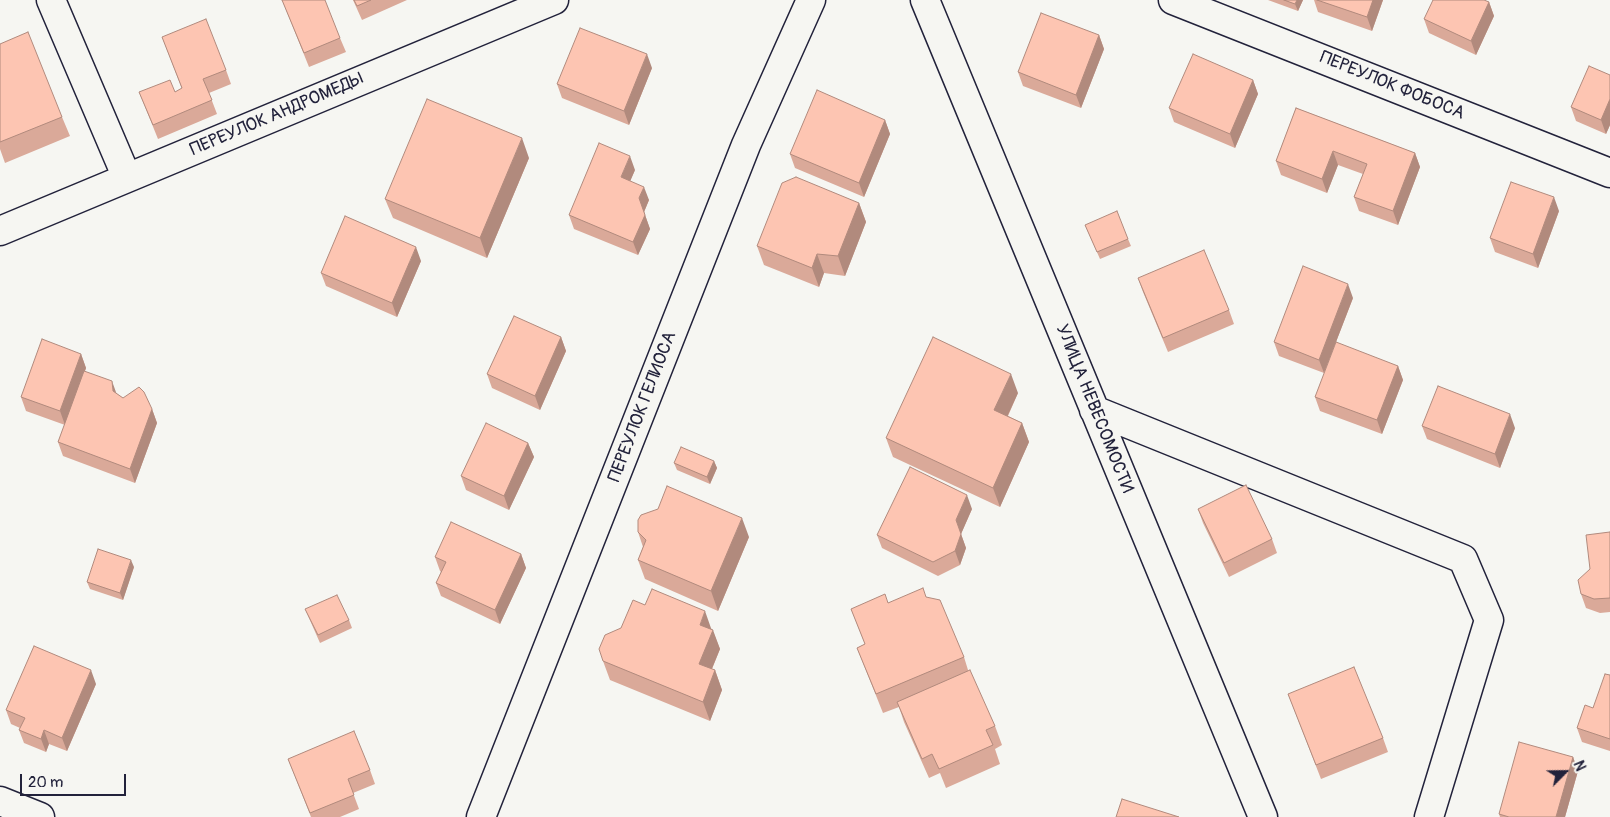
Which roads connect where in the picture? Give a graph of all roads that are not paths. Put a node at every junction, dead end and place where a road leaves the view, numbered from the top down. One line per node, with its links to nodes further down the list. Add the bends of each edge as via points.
1 (51, 0): 7 (street)
2 (554, 0): 7 (street, ПЕРЕУЛОК АНДРОМЕДЫ)
3 (811, 0): 12 (street, ПЕРЕУЛОК ГЕЛИОСА, via 746,145)
4 (925, 0): 9 (street, УЛИЦА НЕВЕСОМОСТИ)
5 (1174, 0): 6 (street, ПЕРЕУЛОК ФОБОСА)
6 (1610, 173)
7 (127, 178): 8 (street, ПЕРЕУЛОК АНДРОМЕДЫ)
8 (0, 231)
9 (1094, 410): 13 (street, УЛИЦА НЕВЕСОМОСТИ); 14 (street, via 1463,559 1489,620)
10 (0, 801): 11 (street)
11 (40, 817)
12 (481, 817)
13 (1263, 817)
14 (1430, 817)

